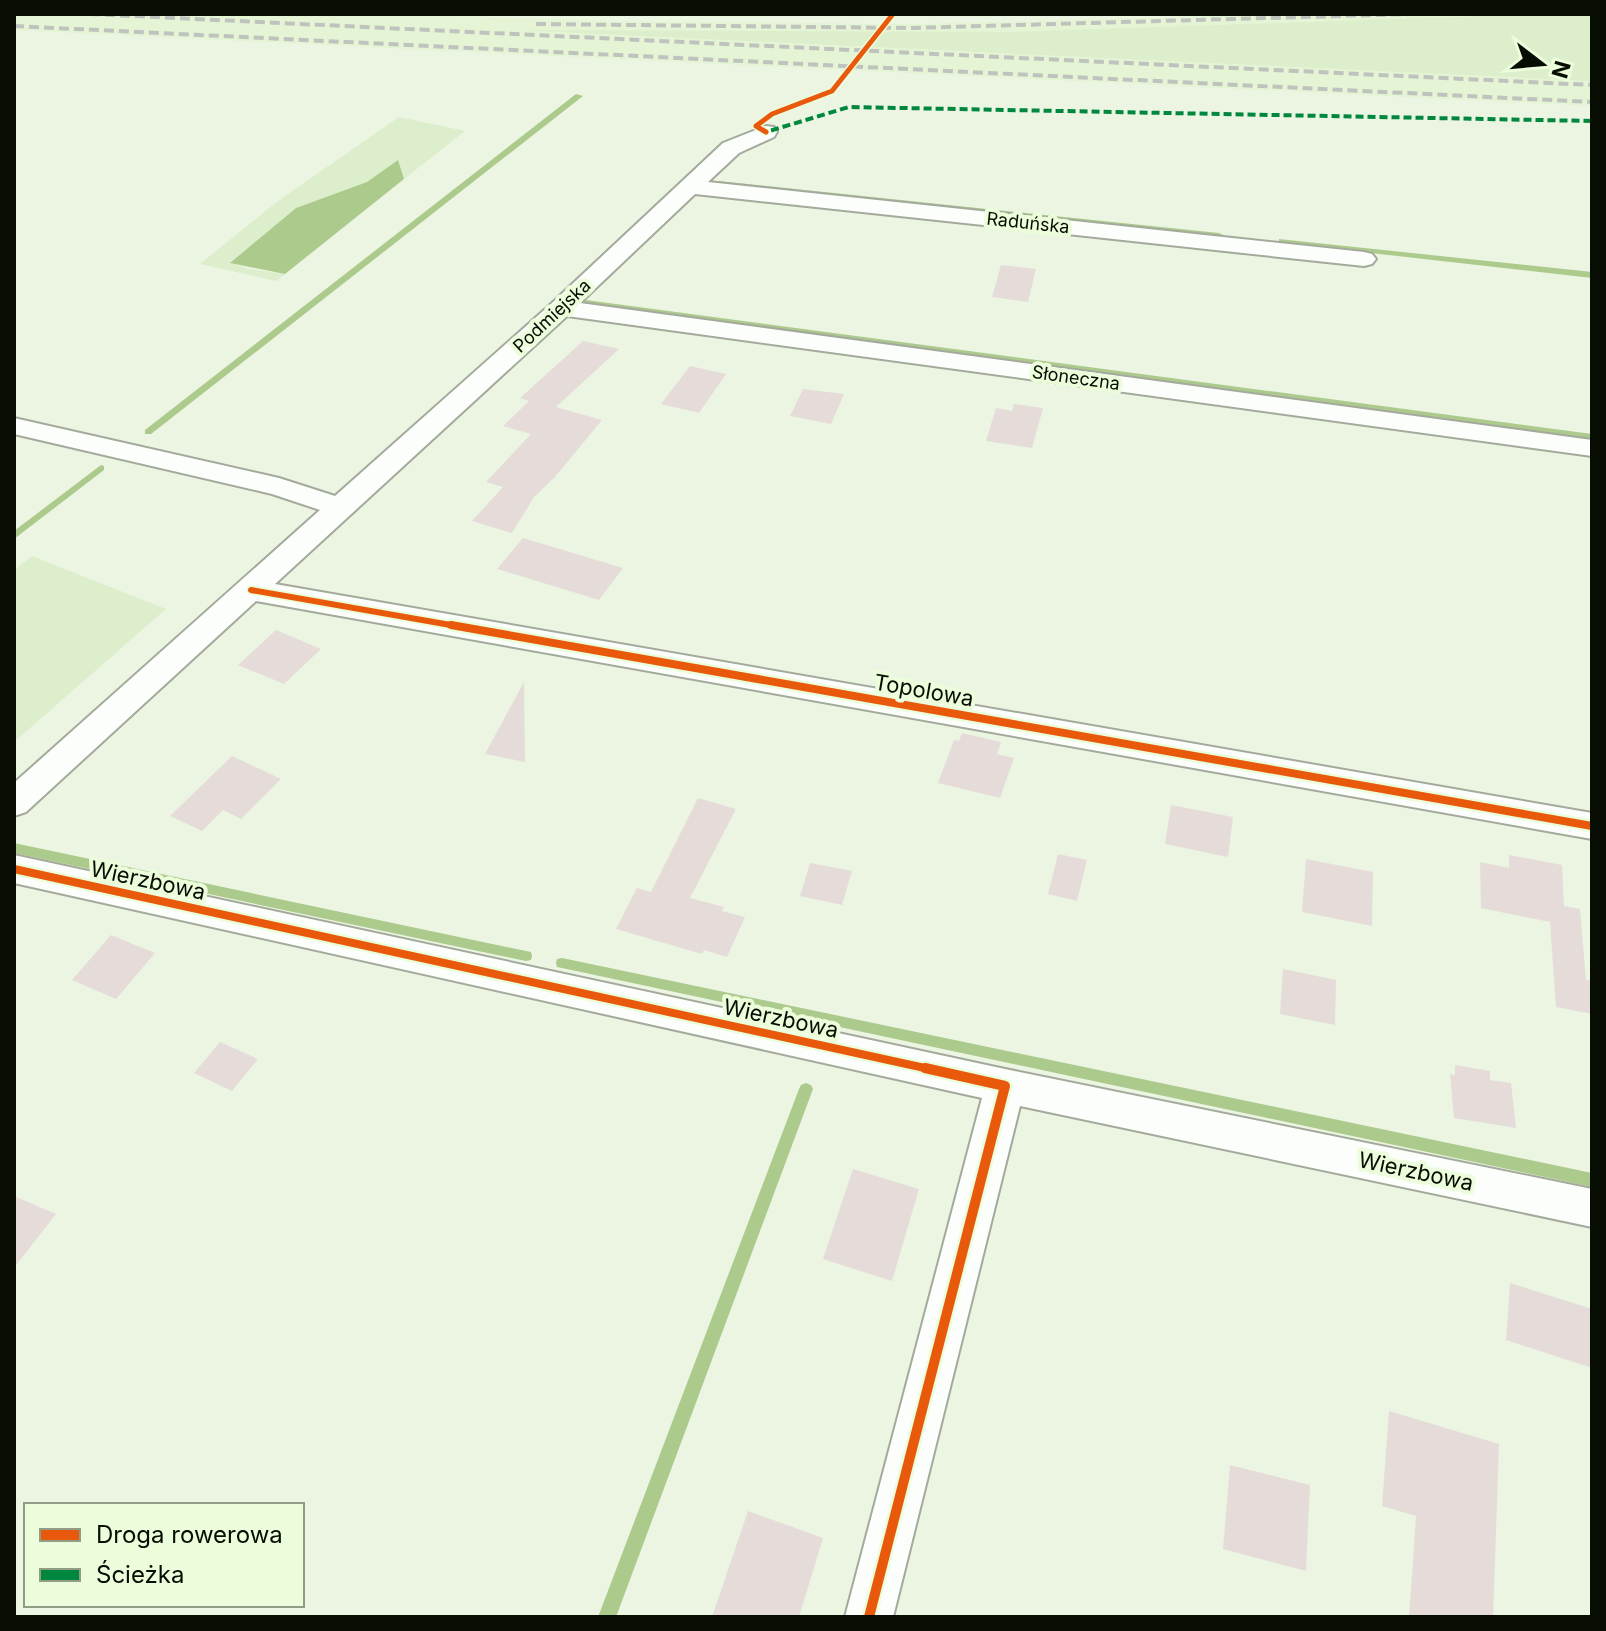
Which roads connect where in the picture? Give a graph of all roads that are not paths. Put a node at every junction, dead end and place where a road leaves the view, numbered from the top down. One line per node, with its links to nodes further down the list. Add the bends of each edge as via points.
1 (766, 132): 2 (street, Podmiejska, via 731,148)
2 (691, 187): 3 (street, Raduńska); 4 (street, Podmiejska)
3 (1364, 259)
4 (561, 308): 6 (street, Słoneczna); 7 (street, Podmiejska)
5 (14, 426): 7 (street, via 279,487)
6 (1592, 448)
7 (341, 508): 8 (street, Podmiejska)
8 (251, 590): 9 (street, Podmiejska); 10 (street, Topolowa)
9 (14, 803)
10 (1592, 826)
11 (14, 869): 12 (street, Wierzbowa)
12 (1005, 1086): 13 (street, Wierzbowa); 14 (street)
13 (1592, 1208)
14 (869, 1617)

